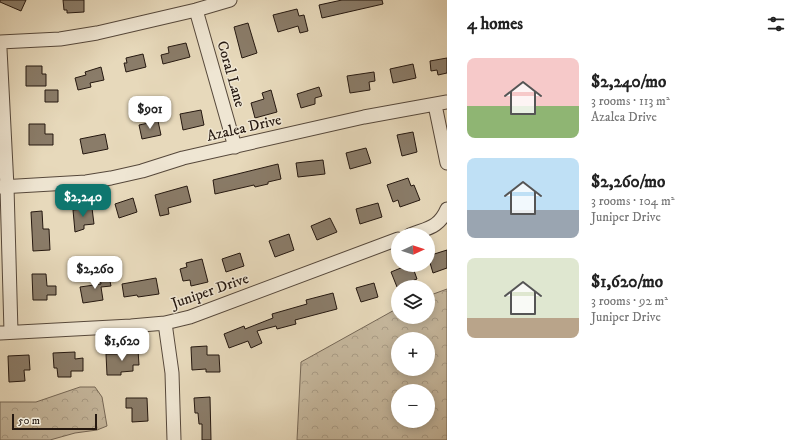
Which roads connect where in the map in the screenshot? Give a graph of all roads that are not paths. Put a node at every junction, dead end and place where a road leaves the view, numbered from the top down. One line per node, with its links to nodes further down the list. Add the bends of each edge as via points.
1 (230, 0): 2 (street)
2 (196, 10): 3 (street, via 60,39); 6 (street, Coral Lane)
3 (0, 42)
4 (0, 49): 8 (street)
5 (441, 104): 6 (street, Azalea Drive, via 364,117); 7 (street)
6 (235, 147): 8 (street, Azalea Drive, via 104,179)
7 (447, 163)
8 (4, 187): 13 (street)
9 (447, 209): 10 (street, via 443,218)
10 (429, 228)
11 (391, 242): 12 (street, Juniper Drive, via 190,317)
12 (165, 323): 13 (street, Juniper Drive); 14 (street, via 172,373)
13 (6, 332)
14 (174, 440)

